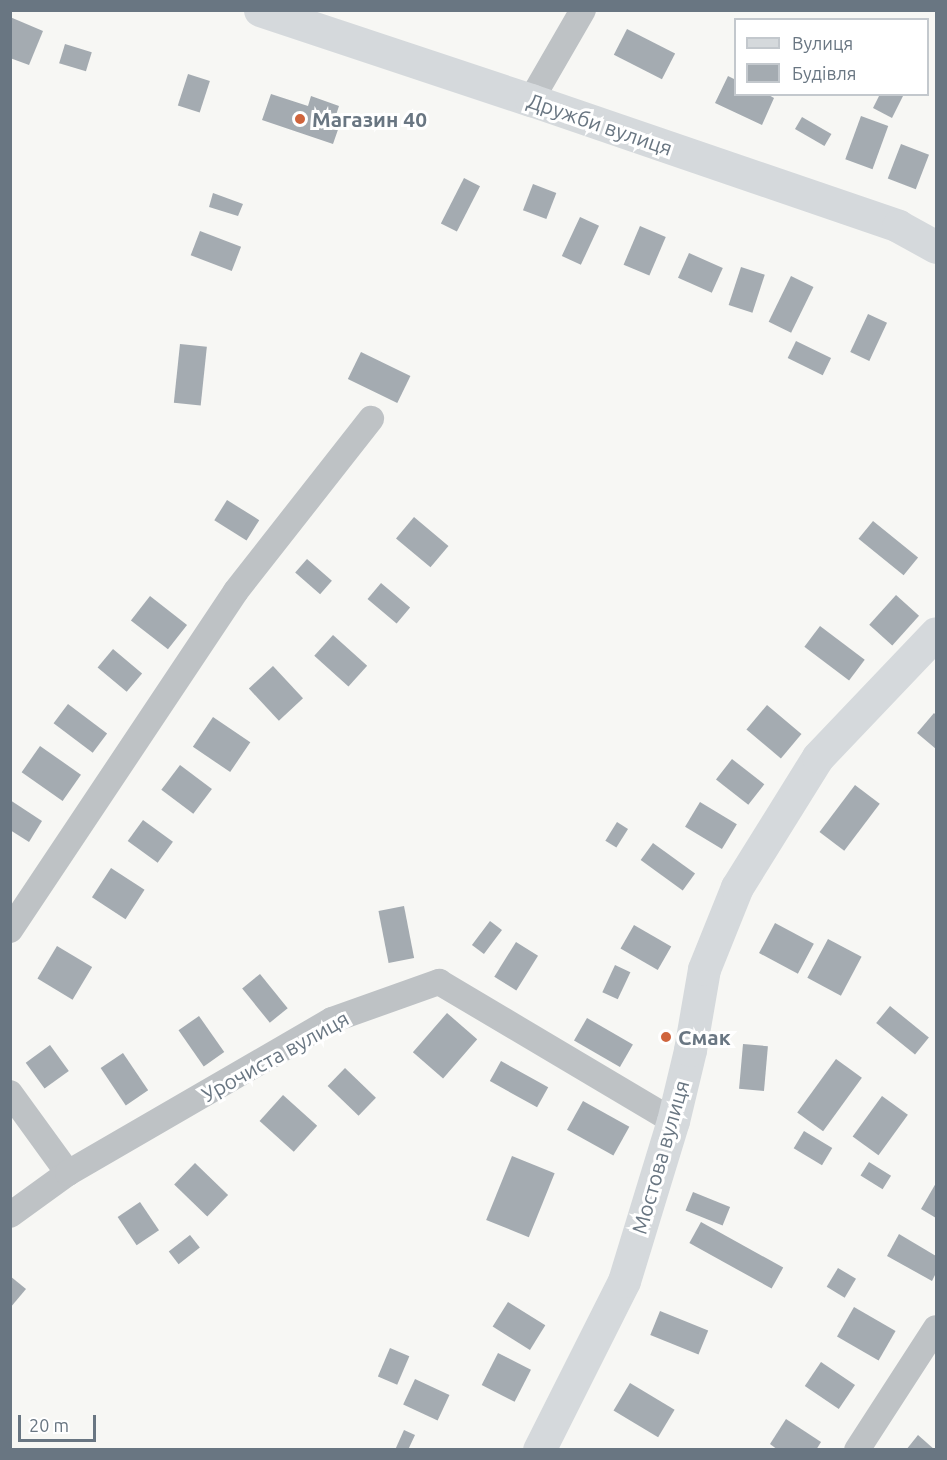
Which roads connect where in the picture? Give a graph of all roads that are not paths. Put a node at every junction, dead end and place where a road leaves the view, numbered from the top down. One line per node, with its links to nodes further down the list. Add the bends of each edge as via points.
1 (260, 10): 3 (street, Дружби вулиця)
2 (583, 10): 3 (street)
3 (531, 100): 4 (street, Дружби вулиця, via 898,226)
4 (936, 247)
5 (371, 419): 7 (street, via 236,591)
6 (936, 633): 9 (street, Мостова вулиця, via 818,756 737,887 704,969)
7 (10, 930)
8 (10, 1093): 10 (street)
9 (673, 1121): 10 (street, Урочиста вулиця, via 439,982 332,1020); 13 (street, Мостова вулиця, via 624,1281)
10 (68, 1173): 11 (street, Урочиста вулиця)
11 (10, 1215)
12 (936, 1328): 14 (street)
13 (539, 1449)
14 (857, 1449)

